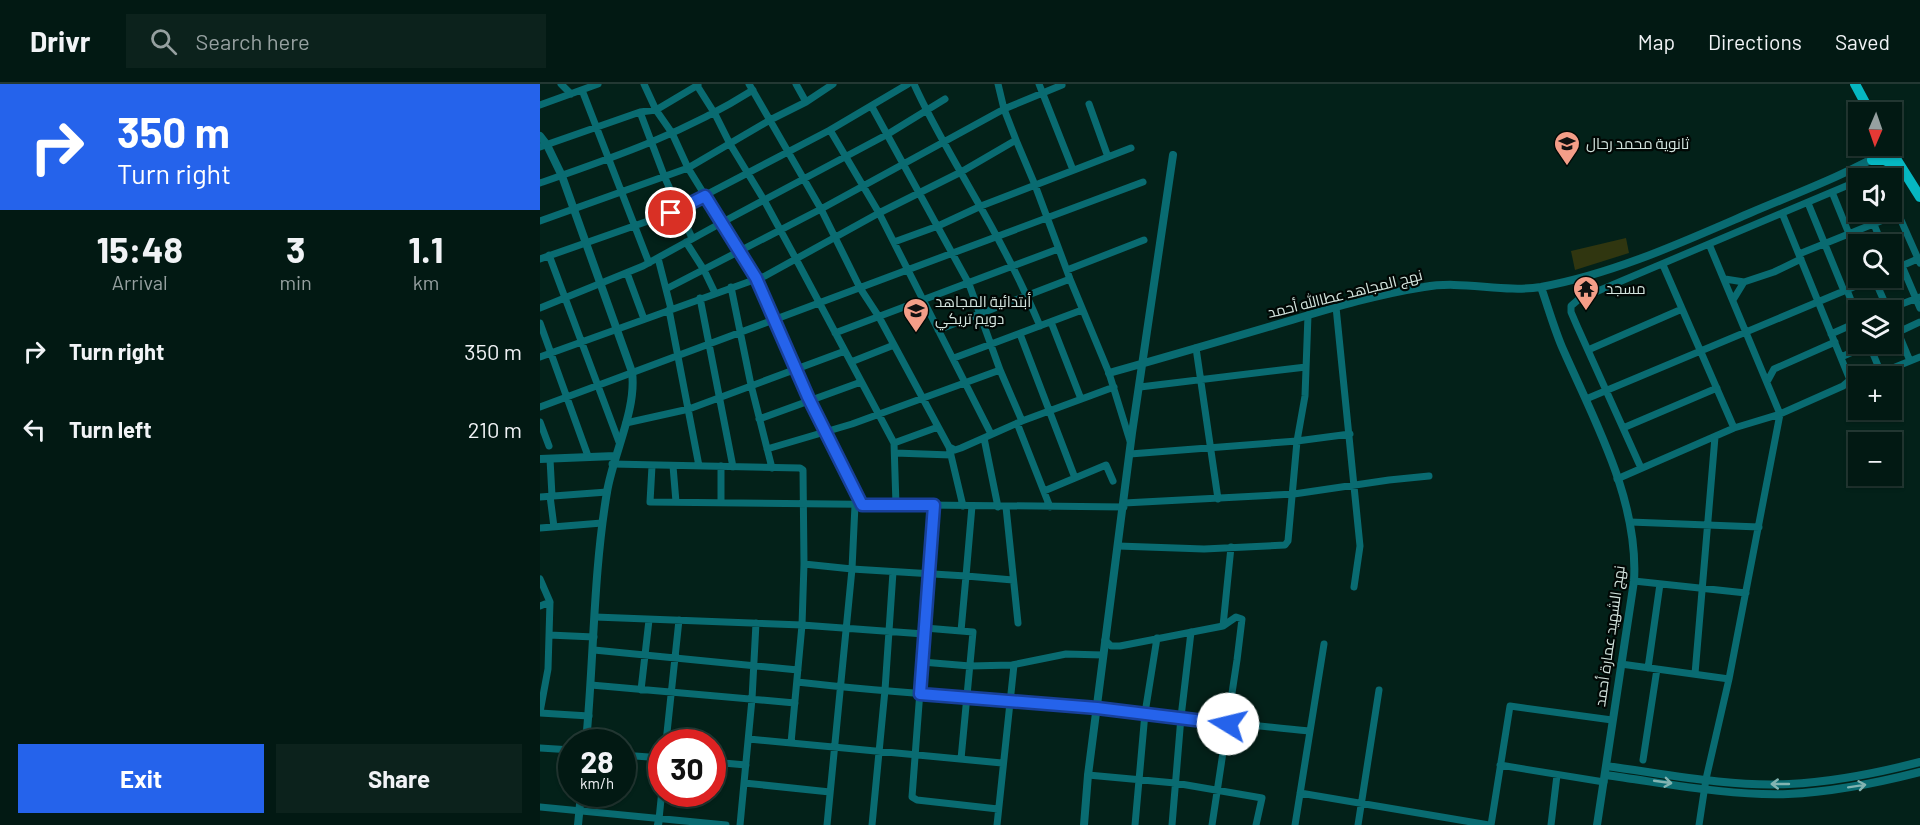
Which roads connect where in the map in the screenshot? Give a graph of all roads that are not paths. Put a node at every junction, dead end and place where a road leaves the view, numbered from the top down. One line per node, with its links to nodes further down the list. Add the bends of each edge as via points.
1 (561, 84): 16 (street)
2 (598, 84): 14 (street)
3 (644, 84): 24 (street)
4 (795, 84): 18 (street)
5 (833, 84): 18 (street)
6 (908, 84): 22 (street)
7 (914, 84): 25 (street)
8 (998, 84): 23 (street)
9 (1040, 84): 15 (street)
10 (1855, 84): 19 (main road)
11 (697, 85): 24 (street); 27 (street)
12 (1062, 85): 15 (street)
13 (751, 87): 27 (street); 28 (street)
14 (582, 90): 16 (street); 29 (street)
15 (1043, 93): 23 (street); 52 (street)
16 (571, 94): 21 (street)
17 (945, 99): 25 (street)
18 (806, 102): 28 (street)
19 (1865, 102)
20 (1089, 104): 46 (street)
21 (540, 105)
22 (872, 107): 30 (street); 32 (street)
23 (1004, 109): 34 (street); 36 (street)
24 (657, 110): 26 (street); 31 (street)
25 (926, 110): 32 (street); 36 (street)
26 (640, 112): 29 (street); 35 (street)
27 (715, 114): 31 (street); 37 (street)
28 (770, 120): 37 (street); 40 (street)
29 (597, 128): 38 (street); 47 (street)
30 (830, 130): 40 (street); 45 (street)
31 (672, 133): 35 (street); 50 (street)
32 (888, 134): 45 (street); 49 (street)
33 (540, 136): 38 (street)
34 (1016, 140): 54 (street); 62 (street)
35 (652, 142): 47 (street); 57 (street)
36 (943, 142): 49 (street); 54 (street)
37 (729, 144): 50 (street); 55 (street)
38 (544, 146): 56 (street)
39 (1131, 148): 46 (street)
40 (788, 151): 55 (street); 58 (street)
41 (1173, 155): 181 (street)
42 (1873, 156): 48 (main road)
43 (1877, 156): 48 (street, نهج المجاهد عطاالله أحمد)
44 (1894, 156): 51 (main road)
45 (846, 157): 58 (street); 61 (street)
46 (1108, 157): 52 (street)
47 (609, 160): 56 (street); 65 (street)
48 (1872, 160): 51 (main road, via 1884,160); 121 (street, نهج المجاهد عطاالله أحمد, via 1659,251)
49 (904, 163): 61 (street); 66 (street)
50 (688, 168): 57 (street); 67 (street)
51 (1901, 168)
52 (1073, 170): 62 (street)
53 (1902, 170): 68 (main road)
54 (961, 171): 66 (street); 71 (street)
55 (747, 173): 67 (street); 69 (street)
56 (562, 176): 60 (street); 72 (street)
57 (665, 178): 65 (street); 74 (street)
58 (804, 179): 69 (street); 73 (street)
59 (1143, 182): 77 (street)
60 (540, 183)
61 (864, 185): 73 (street); 75 (street)
62 (1035, 185): 71 (street); 77 (street)
63 (1848, 187): 64 (street)
64 (1832, 192): 70 (street); 87 (street)
65 (621, 193): 72 (street); 83 (street)
66 (919, 193): 75 (street); 84 (street)
67 (705, 196): 74 (street); 79 (street)
68 (1920, 197)
69 (764, 200): 79 (street); 85 (street)
70 (1808, 203): 76 (street); 96 (street)
71 (981, 206): 84 (street); 90 (street)
72 (573, 209): 78 (street); 94 (street)
73 (821, 209): 85 (street); 89 (street)
74 (678, 210): 83 (street); 91 (street)
75 (879, 213): 89 (street); 93 (street)
76 (1782, 213): 95 (street); 101 (street)
77 (1047, 218): 90 (street); 97 (street)
78 (540, 221)
79 (721, 222): 91 (street); 98 (street)
80 (1879, 222): 82 (street)
81 (1902, 222): 105 (street)
82 (1874, 224): 87 (street); 88 (street)
83 (635, 226): 94 (street); 106 (street)
84 (938, 226): 93 (street); 99 (street)
85 (781, 231): 98 (street); 104 (street)
86 (1848, 234): 96 (street)
87 (1849, 234)
88 (1878, 234)
89 (836, 237): 104 (street); 122 (street)
90 (996, 237): 99 (street); 109 (street)
91 (689, 240): 102 (street); 110 (street)
92 (1144, 240): 112 (street)
93 (894, 242): 111 (street)
94 (586, 243): 100 (street); 118 (street)
95 (1709, 244): 107 (street); 116 (street)
96 (1825, 244): 101 (street); 125 (street)
97 (1058, 249): 109 (street); 112 (street)
98 (739, 252): 110 (street); 114 (street)
99 (951, 253): 111 (street); 119 (street)
100 (549, 255): 103 (street); 129 (street)
101 (1800, 257): 117 (street, via 1774,272); 134 (street)
102 (658, 258): 106 (street); 124 (street)
103 (540, 259)
104 (796, 259): 114 (street); 135 (street)
105 (1919, 260): 108 (street)
106 (649, 263): 113 (street)
107 (1663, 265): 141 (street); 168 (street, via 1572,303 1571,312)
108 (1902, 266): 128 (street)
109 (1012, 267): 119 (street); 127 (street)
110 (704, 270): 124 (street); 126 (street)
111 (907, 270): 122 (street); 131 (street)
112 (1067, 270): 115 (street)
113 (627, 273): 118 (street); 146 (street)
114 (756, 278): 120 (street); 147 (street)
115 (1070, 279): 127 (street); 142 (street)
116 (1725, 279): 117 (street); 132 (street)
117 (1744, 282): 132 (street)
118 (601, 284): 129 (street); 153 (street)
119 (969, 284): 131 (street); 143 (street)
120 (731, 287): 126 (street); 157 (street)
121 (1541, 287): 137 (street, نهج المجاهد عطاالله أحمد, via 1424,286); 205 (street, نهج الشهيد عمارة أحمد, via 1561,345)
122 (861, 288): 135 (street); 145 (street)
123 (1849, 288): 125 (street)
124 (666, 289): 140 (street)
125 (1845, 290): 133 (street); 134 (street)
126 (715, 293): 130 (street)
127 (1027, 296): 143 (street); 151 (street)
128 (1918, 297): 136 (street); 139 (street)
129 (565, 298): 138 (street); 161 (street)
130 (700, 298): 140 (street); 163 (street)
131 (923, 300): 145 (street); 154 (street)
132 (1733, 300): 156 (street)
133 (1850, 300)
134 (1818, 302): 156 (street); 160 (street)
135 (819, 304): 147 (street); 158 (street)
136 (1902, 304)
137 (1336, 307): 144 (street, نهج المجاهد عطاالله أحمد); 220 (street)
138 (540, 308)
139 (1920, 308)
140 (670, 309): 146 (street); 173 (street)
141 (1682, 309): 168 (street); 170 (street)
142 (1083, 310): 148 (street); 188 (street)
143 (980, 313): 154 (street); 164 (street)
144 (1308, 315): 167 (street, نهج المجاهد عطاالله أحمد); 183 (street)
145 (879, 317): 158 (street); 165 (street)
146 (644, 319): 153 (street)
147 (775, 320): 157 (street); 184 (street)
148 (1051, 322): 151 (street); 204 (street)
149 (1920, 322): 155 (street)
150 (540, 323): 171 (street)
151 (1040, 326): 159 (street)
152 (1848, 326): 160 (street)
153 (616, 328): 161 (street); 187 (street)
154 (938, 330): 177 (street)
155 (1902, 330)
156 (1747, 331): 170 (street); 180 (street)
157 (742, 333): 163 (street); 195 (street)
158 (835, 333): 169 (street)
159 (1020, 334): 164 (street); 209 (street)
160 (1831, 334): 162 (street)
161 (581, 342): 171 (street); 196 (street)
162 (1835, 342): 175 (street); 185 (street)
163 (709, 344): 173 (street); 201 (street)
164 (992, 344): 177 (street); 186 (street)
165 (894, 345): 179 (street); 203 (street)
166 (1902, 347): 178 (street)
167 (1196, 348): 181 (street, نهج المجاهد عطاالله أحمد); 190 (street)
168 (1588, 350): 200 (street)
169 (845, 351): 179 (street); 184 (street)
170 (1700, 351): 199 (street); 200 (street)
171 (551, 353): 174 (street); 202 (street)
172 (1848, 354): 175 (street)
173 (679, 356): 187 (street); 208 (street)
174 (540, 357)
175 (1841, 357): 189 (street)
176 (1920, 357): 178 (street)
177 (954, 358): 192 (street)
178 (1910, 361): 182 (street)
179 (851, 362): 193 (street)
180 (1760, 362): 185 (street); 191 (street)
181 (1143, 363): 188 (street, نهج المجاهد عطاالله أحمد); 198 (street)
182 (1898, 366)
183 (1306, 367): 190 (street); 223 (street)
184 (795, 369): 195 (street); 206 (street)
185 (1774, 369): 191 (street)
186 (1000, 370): 192 (street); 214 (street)
187 (632, 372): 196 (street); 215 (street)
188 (1109, 373): 197 (street)
189 (1848, 375)
190 (1201, 380): 198 (street); 228 (street)
191 (1768, 380): 211 (street)
192 (966, 381): 203 (street); 221 (street)
193 (861, 382): 206 (street); 210 (street)
194 (1848, 382): 211 (street)
195 (751, 385): 201 (street); 212 (street)
196 (599, 386): 202 (street); 224 (street)
197 (1114, 387): 204 (street); 230 (street)
198 (1140, 387): 230 (street)
199 (1717, 388): 217 (street); 218 (street)
200 (1606, 390): 205 (street); 217 (street)
201 (720, 397): 208 (street); 240 (street)
202 (566, 398): 207 (street); 233 (street)
203 (922, 399): 210 (street); 216 (street)
204 (1081, 399): 209 (street)
205 (1586, 399): 245 (street, نهج الشهيد عمارة أحمد)
206 (810, 401): 212 (street); 219 (street)
207 (540, 407)
208 (689, 409): 215 (street); 238 (street)
209 (1049, 411): 214 (street); 244 (street)
210 (878, 414): 219 (street); 225 (street)
211 (1780, 414): 218 (street); 269 (street)
212 (759, 419): 229 (street)
213 (540, 422): 226 (street)
214 (1020, 422): 221 (street); 248 (street)
215 (626, 423): 224 (street)
216 (938, 428): 225 (street); 227 (street)
217 (1623, 428): 242 (street)
218 (1734, 428): 222 (street)
219 (827, 432): 229 (street); 257 (street)
220 (1350, 434): 223 (street); 247 (street)
221 (988, 436): 227 (street, via 958,449); 263 (street)
222 (1715, 436): 242 (street); 267 (street)
223 (1297, 441): 228 (street); 250 (street)
224 (619, 442): 235 (street)
225 (894, 443): 231 (street)
226 (549, 446)
227 (949, 447): 232 (street)
228 (1210, 448): 230 (street); 253 (street)
229 (767, 449): 241 (street)
230 (1131, 450): 260 (street)
231 (895, 453): 232 (street); 258 (street)
232 (951, 455): 261 (street)
233 (588, 456): 234 (street); 235 (street)
234 (545, 459): 251 (street)
235 (614, 460): 236 (street); 249 (street)
236 (652, 465): 237 (street); 254 (street, via 650,502)
237 (673, 466): 238 (street); 254 (street)
238 (699, 466): 239 (street)
239 (722, 466): 240 (street); 255 (street)
240 (733, 467): 241 (street)
241 (772, 468): 256 (street, via 803,470)
242 (1641, 468): 245 (street)
243 (1429, 476): 247 (street)
244 (1075, 478): 246 (street, via 1106,465); 248 (street)
245 (1617, 478): 265 (street, نهج الشهيد عمارة أحمد)
246 (1113, 481)
247 (1354, 485): 250 (street); 282 (street, via 1360,546)
248 (1044, 491): 264 (street)
249 (607, 492): 251 (street); 266 (street)
250 (1294, 494): 253 (street); 272 (street, via 1285,545)
251 (551, 496): 252 (street); 268 (street)
252 (540, 497)
253 (1218, 499): 260 (street)
254 (676, 502): 255 (street)
255 (721, 503): 256 (street)
256 (803, 504): 257 (street); 273 (street)
257 (859, 505): 258 (street); 274 (street)
258 (896, 505): 259 (street)
259 (934, 505): 261 (street); 276 (street)
260 (1124, 505): 264 (street); 271 (street)
261 (963, 506): 262 (street)
262 (972, 506): 263 (street); 277 (street)
263 (1002, 507): 264 (street); 279 (street)
264 (1050, 507)
265 (1630, 522): 267 (street); 280 (street, نهج الشهيد عمارة أحمد)
266 (602, 524): 268 (street); 287 (street)
267 (1707, 526): 269 (street); 283 (street)
268 (554, 527): 270 (street)
269 (1759, 527): 284 (street)
270 (540, 528)
271 (1118, 546): 272 (street); 302 (street)
272 (1231, 547): 293 (street)
273 (804, 564): 274 (street); 292 (street)
274 (852, 569): 275 (street); 294 (street)
275 (893, 572): 276 (street); 297 (street)
276 (929, 574): 277 (street); 295 (street)
277 (966, 576): 279 (street); 296 (street)
278 (540, 579): 285 (street)
279 (1013, 580): 291 (street)
280 (1634, 582): 281 (street); 310 (street, نهج الشهيد عمارة أحمد)
281 (1660, 584): 283 (street); 313 (street)
282 (1353, 587)
283 (1702, 588): 284 (street); 318 (street)
284 (1746, 593): 319 (street)
285 (550, 602): 286 (street); 299 (street)
286 (540, 606)
287 (595, 617): 288 (street); 300 (street)
288 (649, 620): 289 (street); 306 (street)
289 (679, 621): 290 (street); 307 (street)
290 (756, 623): 292 (street); 311 (street)
291 (1018, 623)
292 (802, 625): 294 (street); 317 (street)
293 (1223, 626): 298 (street); 338 (street, via 1236,617 1242,619)
294 (846, 629): 297 (street); 322 (street)
295 (924, 631): 296 (street); 297 (street); 308 (street)
296 (961, 631): 312 (street, via 973,632)
297 (889, 632): 324 (street)
298 (1191, 632): 301 (street); 336 (street)
299 (549, 635): 300 (street); 315 (street)
300 (594, 637): 304 (street)
301 (1157, 638): 302 (street, via 1120,646 1111,646); 334 (street)
302 (1105, 640): 305 (street)
303 (1324, 644): 341 (street)
304 (594, 650): 306 (street); 321 (street)
305 (1104, 655): 309 (street, via 1066,654); 332 (street)
306 (643, 656): 307 (street); 323 (street)
307 (675, 659): 311 (street); 326 (street)
308 (922, 662): 312 (street); 327 (street)
309 (1014, 664): 312 (street); 330 (street)
310 (1622, 664): 313 (street); 337 (street, نهج الشهيد عمارة أحمد)
311 (754, 665): 317 (street); 329 (street)
312 (970, 666): 328 (street)
313 (1648, 668): 316 (street)
314 (540, 669): 315 (street)
315 (548, 669): 333 (street)
316 (1657, 669): 318 (street); 350 (street)
317 (798, 670): 320 (street)
318 (1695, 674): 319 (street)
319 (1729, 679): 363 (street)
320 (797, 682): 322 (street); 331 (street)
321 (591, 685): 323 (street); 335 (street)
322 (841, 687): 324 (street); 345 (street)
323 (641, 690): 326 (street)
324 (885, 690): 327 (street); 347 (street)
325 (1379, 690): 367 (street)
326 (672, 692): 329 (street); 340 (street)
327 (920, 694): 328 (street); 348 (street)
328 (967, 698): 330 (street); 349 (street)
329 (753, 699): 331 (street); 342 (street)
330 (1010, 701): 332 (street); 353 (street)
331 (795, 703): 343 (street)
332 (1097, 708): 334 (street); 358 (street)
333 (540, 712): 335 (street)
334 (1145, 713): 336 (street); 360 (street)
335 (589, 716): 339 (street)
336 (1181, 717): 338 (street); 362 (street)
337 (1612, 720): 355 (street, via 1513,706 1509,708); 357 (street, نهج الشهيد عمارة أحمد)
338 (1228, 724): 341 (street); 364 (street)
339 (588, 729)
340 (668, 729)
341 (1310, 731): 366 (street)
342 (749, 740): 343 (street); 354 (street)
343 (791, 743): 345 (street)
344 (540, 748): 346 (street)
345 (835, 748): 347 (street); 365 (street)
346 (558, 749)
347 (879, 752): 348 (street); 378 (street)
348 (915, 754): 349 (street); 371 (street, via 913,799)
349 (961, 759): 353 (street)
350 (1643, 760)
351 (1920, 762): 363 (street, one-way to 363, via 1818,782)
352 (726, 763): 354 (street)
353 (1002, 763): 371 (street)
354 (746, 765): 361 (street)
355 (1500, 765): 359 (street); 387 (street)
356 (1920, 772): 363 (street, one-way to 356, via 1734,792 1797,793 1856,787)
357 (1605, 774): 359 (street); 363 (street); 389 (street, نهج الشهيد عمارة أحمد)
358 (1088, 775): 360 (street); 380 (street)
359 (1557, 775): 388 (street)
360 (1137, 780): 362 (street); 381 (street)
361 (744, 783): 365 (street); 376 (street)
362 (1175, 783): 364 (street); 382 (street)
363 (1705, 784): 390 (street)
364 (1217, 790): 383 (street); 384 (street, via 1262,798)
365 (830, 792): 377 (street)
366 (1300, 794): 367 (street); 385 (street)
367 (1361, 804): 386 (street); 387 (street)
368 (540, 807): 372 (street)
369 (579, 807): 372 (street)
370 (660, 807): 373 (street)
371 (998, 809): 379 (street)
372 (579, 811): 373 (street); 374 (street)
373 (658, 822): 375 (street)
374 (578, 825)
375 (726, 825)
376 (740, 825)
377 (827, 825)
378 (872, 825)
379 (997, 825)
380 (1084, 825)
381 (1135, 825)
382 (1172, 825)
383 (1212, 825)
384 (1256, 825)
385 (1295, 825)
386 (1358, 825)
387 (1490, 825)
388 (1551, 825)
389 (1597, 825)
390 (1699, 825)

